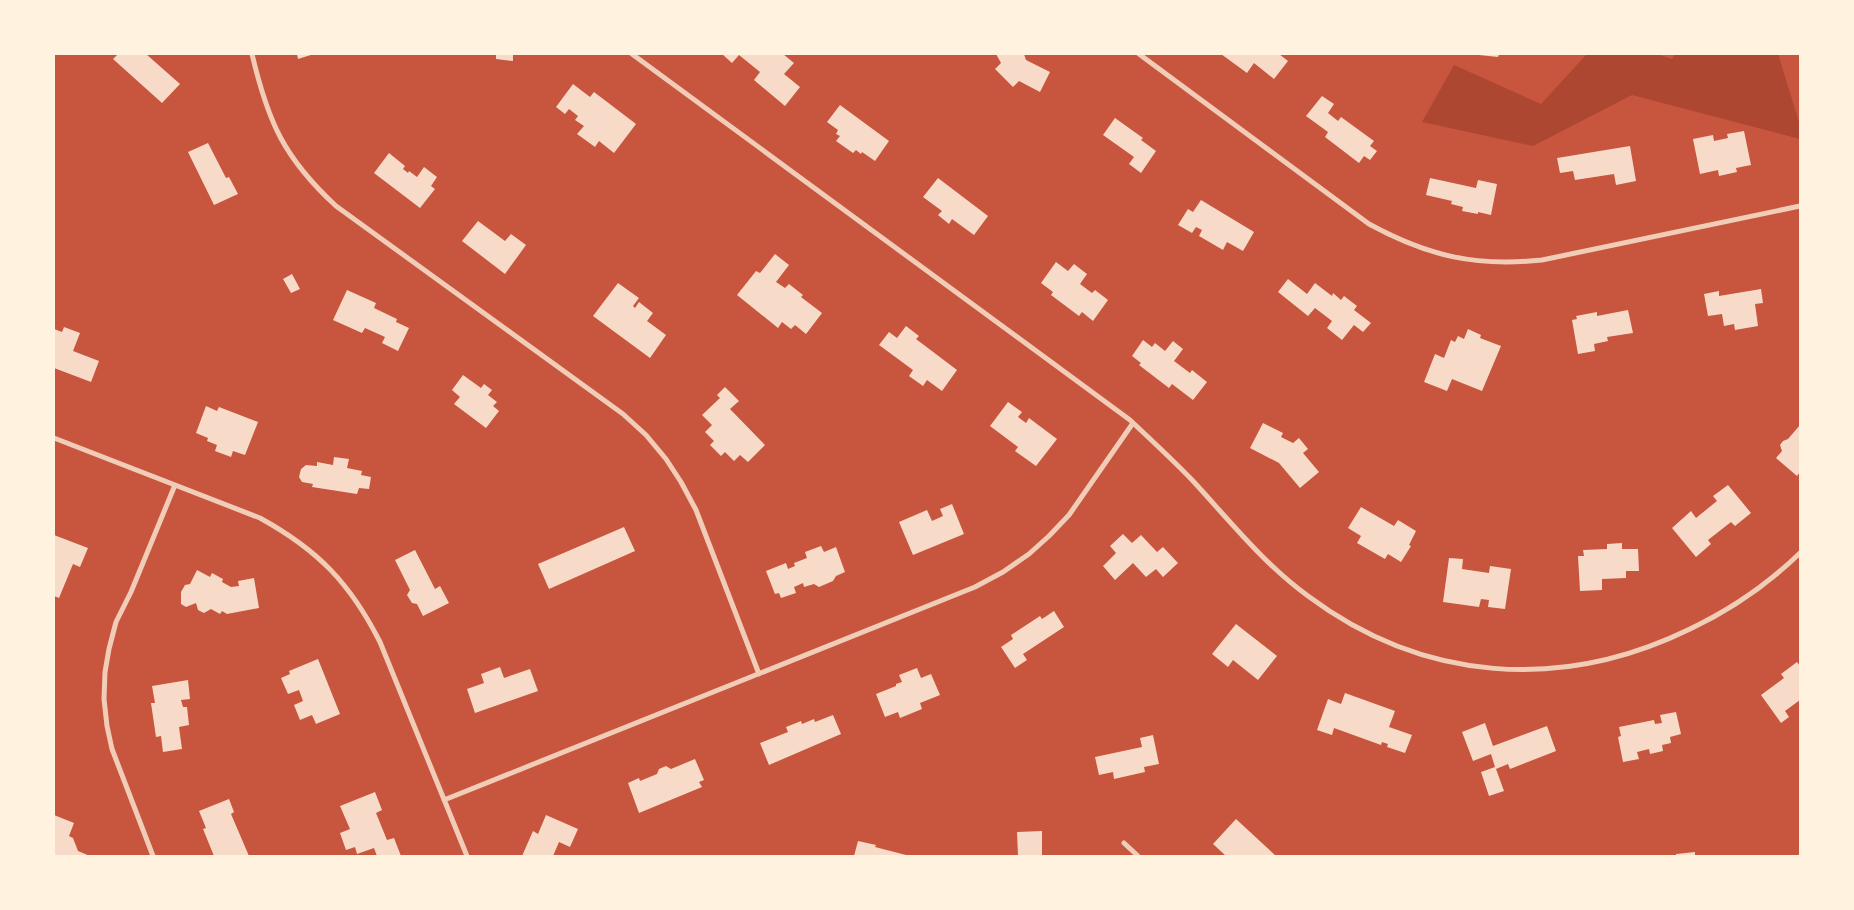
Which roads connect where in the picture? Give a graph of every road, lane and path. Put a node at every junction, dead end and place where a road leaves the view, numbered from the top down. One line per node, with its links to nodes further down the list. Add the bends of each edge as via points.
1 (252, 54): 9 (street, via 261,91 282,142 298,165 336,206 623,414 666,459 696,510)
2 (632, 54): 5 (street)
3 (1139, 54): 4 (street, via 1369,224 1403,242 1454,258 1485,262 1542,260)
4 (1800, 206)
5 (1134, 423): 8 (street, via 1194,482 1253,548 1307,596 1366,634 1434,660 1470,667 1536,671 1588,664 1636,652 1716,616 1773,577); 9 (street, via 1069,514 1029,554 1003,572 976,587)
6 (54, 438): 7 (street)
7 (174, 485): 10 (street, via 260,518 310,550 332,570 351,593 380,642); 12 (street, via 116,622 105,672 104,699 112,749)
8 (1800, 553)
9 (759, 674): 10 (street)
10 (444, 800): 13 (street)
11 (1124, 843): 14 (street)
12 (153, 856)
13 (467, 856)
14 (1138, 856)

